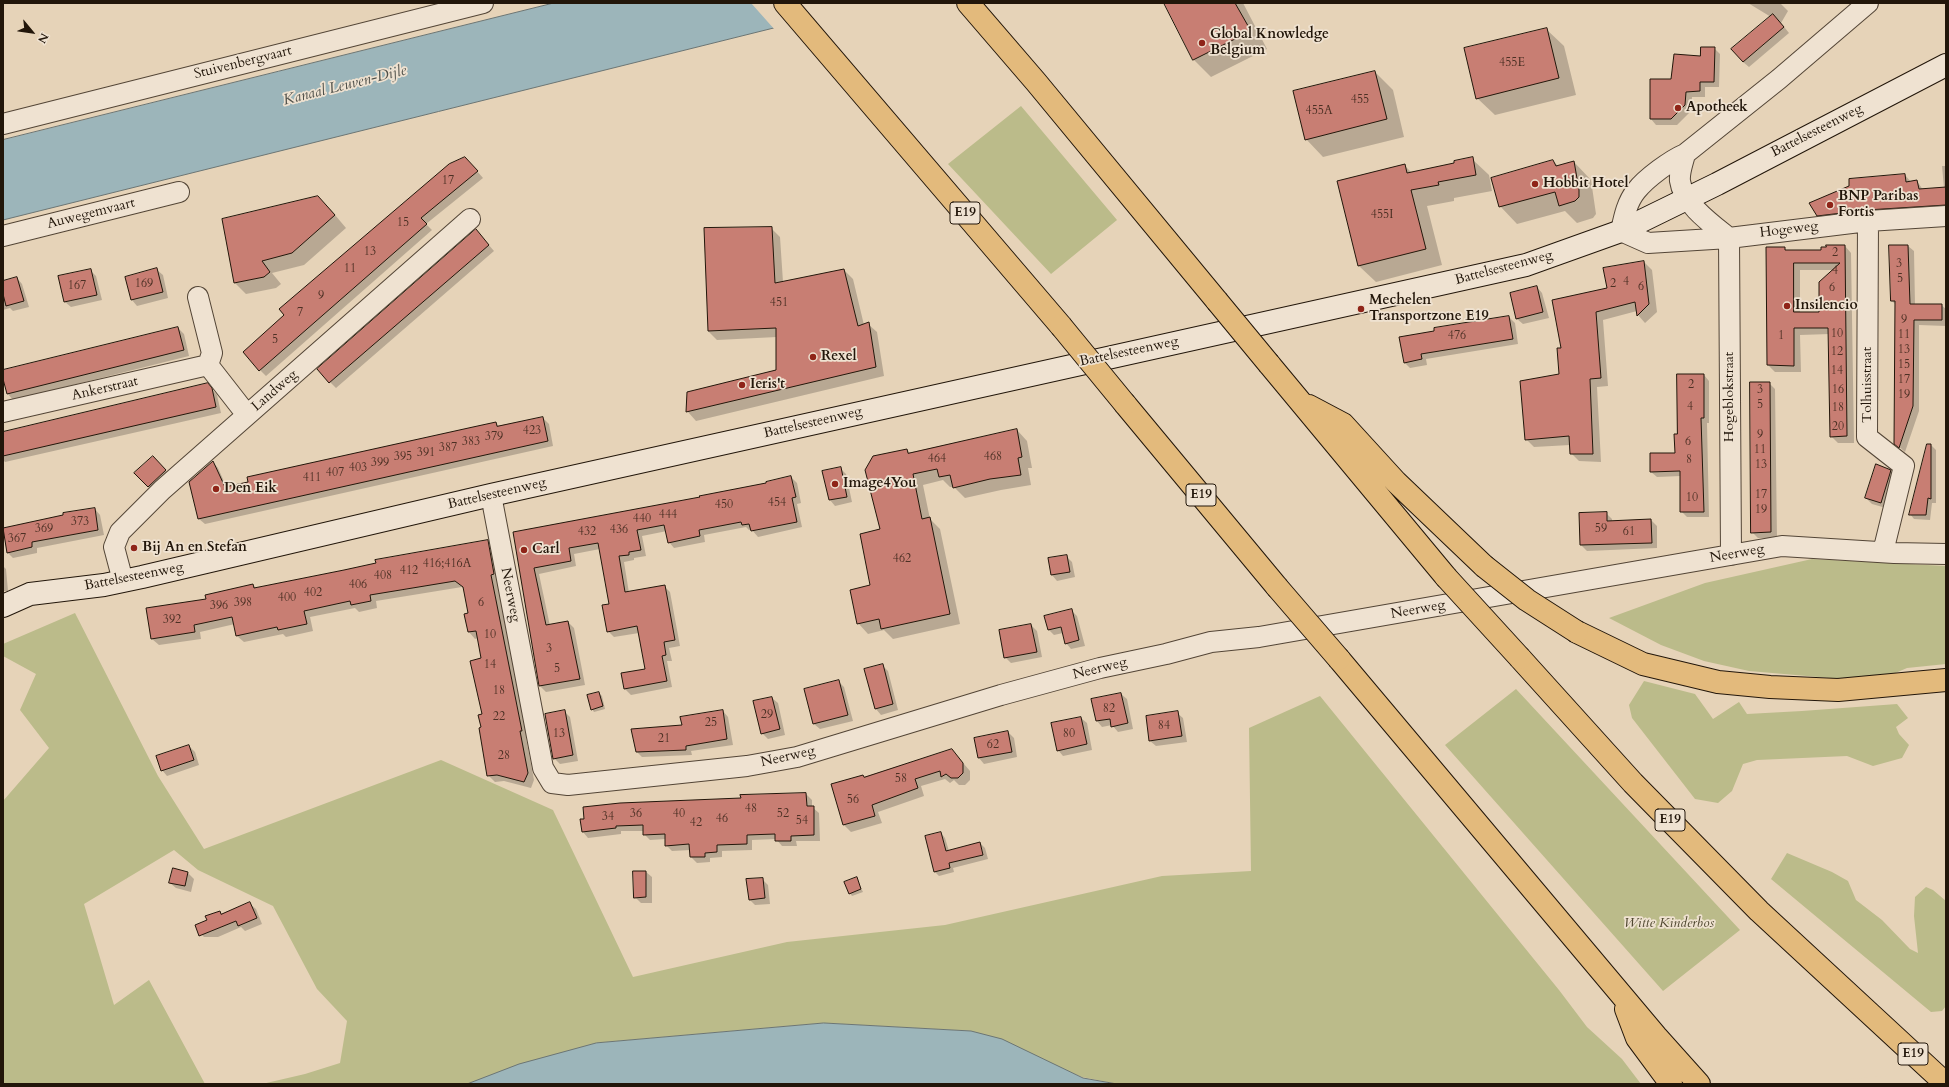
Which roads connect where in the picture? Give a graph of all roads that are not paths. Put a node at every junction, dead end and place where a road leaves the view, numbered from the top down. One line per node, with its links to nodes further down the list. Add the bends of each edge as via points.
1 (483, 3): 6 (street, Stuivenbergvaart)
2 (785, 3): 28 (highway, E19, bridge, via 1061,326 1277,587 1620,992)
3 (968, 3): 18 (highway, E19, bridge)
4 (1868, 3): 7 (street)
5 (1946, 64): 9 (main road, Battelsesteenweg)
6 (3, 124)
7 (1685, 154): 9 (street, via 1680,183); 13 (street, via 1672,160 1636,191 1624,213)
8 (179, 192): 14 (street, Auwegemvaart)
9 (1688, 198): 13 (main road, Battelsesteenweg); 15 (street, via 1707,221)
10 (1946, 216): 12 (street, Hogeweg)
11 (470, 219): 20 (street, Landweg)
12 (1868, 221): 15 (street, Hogeweg); 22 (street, Tolhuisstraat, via 1867,437 1904,466)
13 (1621, 231): 15 (street, Hogeweg, via 1648,243); 21 (main road, Battelsesteenweg, via 1526,265)
14 (3, 236)
15 (1729, 238): 24 (street, Hogeblokstraat)
16 (198, 297): 17 (street, via 212,353)
17 (208, 365): 19 (street, Ankerstraat); 20 (street)
18 (1298, 400): 27 (highway, bridge, via 1343,424 1396,482 1484,566 1527,600 1577,632 1643,664 1718,682 1770,688 1838,690); 31 (highway, E19, bridge, via 1446,577 1633,783 1759,911)
19 (3, 412)
20 (247, 415): 25 (street, Landweg, via 162,490 120,532 114,547)
21 (491, 495): 24 (street, Neerweg, via 542,768 552,783 568,785 747,766 797,757 1001,695 1211,642 1260,637); 25 (main road, Battelsesteenweg)
22 (1883, 552): 23 (street, Neerweg); 24 (street, Neerweg, via 1782,546)
23 (1946, 554)
24 (1731, 555)
25 (123, 581): 26 (main road, Battelsesteenweg, via 30,594)
26 (3, 606)
27 (1946, 680)
28 (1646, 1037): 29 (highway); 30 (highway)
29 (1671, 1084)
30 (1699, 1084)
31 (1946, 1084)

